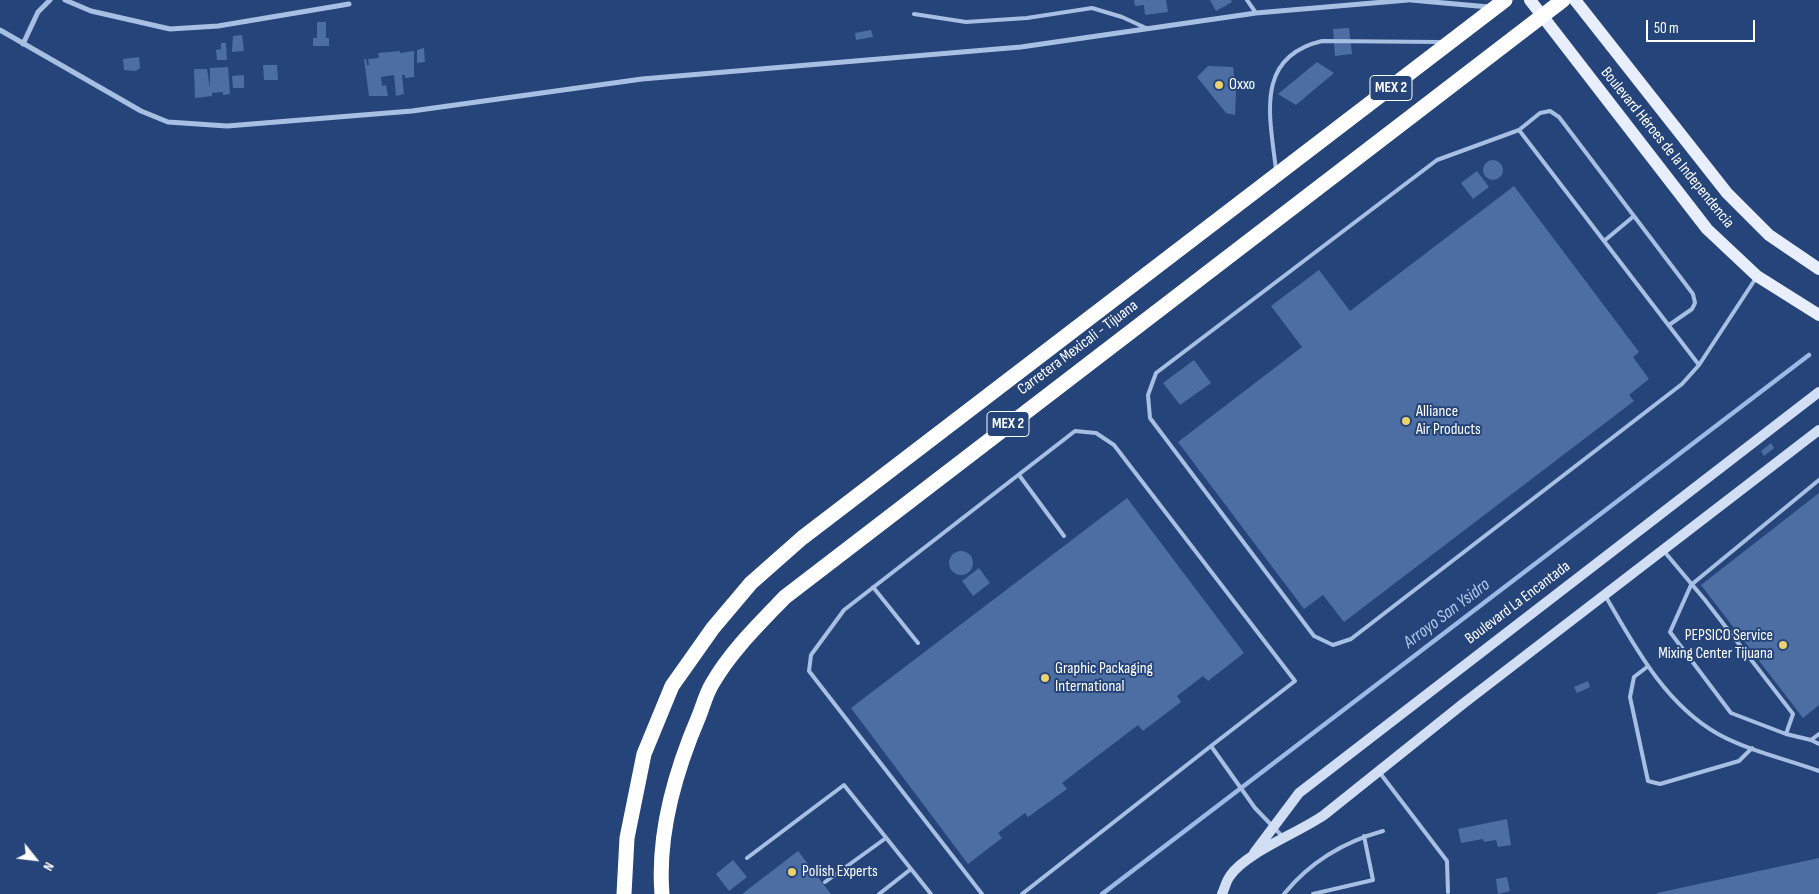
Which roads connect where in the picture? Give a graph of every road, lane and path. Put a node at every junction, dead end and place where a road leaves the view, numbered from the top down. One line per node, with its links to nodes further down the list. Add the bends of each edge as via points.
1 (50, 0): 16 (street, via 38,12)
2 (65, 0): 8 (street, via 91,11 170,29 218,26)
3 (1247, 0): 10 (lane)
4 (1410, 0): 9 (street); 10 (street)
5 (1530, 0): 12 (main road, Boulevard Héroes de la Independencia)
6 (1563, 0): 12 (highway, Carretera Mexicali - Tijuana / MEX 2)
7 (1575, 0): 21 (main road, Boulevard Héroes de la Independencia, via 1727,193 1769,235)
8 (349, 4)
9 (1500, 4): 15 (highway, Carretera Mexicali - Tijuana / MEX 2)
10 (1256, 13): 13 (street)
11 (914, 14): 13 (lane, via 966,22 1026,18 1092,8)
12 (1542, 16): 22 (main road, Boulevard Héroes de la Independencia, via 1707,229); 56 (highway, Carretera Mexicali - Tijuana / MEX 2, via 786,597 743,641 712,685 691,734 666,811 660,876)
13 (1146, 28): 16 (street, via 1021,47 642,79 412,111 227,126 168,122 141,111)
14 (0, 30): 16 (street)
15 (1451, 42): 18 (highway, Carretera Mexicali - Tijuana / MEX 2); 18 (lane, via 1322,41 1308,44 1295,52 1276,72 1271,84 1269,108)
16 (23, 44)
17 (1519, 130): 19 (lane, via 1540,113 1550,110); 20 (lane); 25 (lane, via 1437,160 1156,373 1148,395 1150,418 1314,636 1333,645 1351,639 1682,384)
18 (1276, 177): 55 (highway, Carretera Mexicali - Tijuana / MEX 2, via 802,538 751,583 712,628 672,686 644,754 627,838)
19 (1634, 216): 20 (lane); 24 (lane, via 1693,294 1696,303)
20 (1604, 241): 24 (lane)
21 (1819, 269)
22 (1757, 276): 23 (main road, Boulevard Héroes de la Independencia); 25 (lane)
23 (1819, 315)
24 (1669, 325): 25 (lane)
25 (1699, 365)
26 (1819, 392): 45 (main road, Boulevard La Encantada, via 1298,793)
27 (1819, 430): 31 (main road, Boulevard La Encantada)
28 (1018, 475): 30 (lane); 33 (lane); 41 (lane, via 1075,431 1096,433 1114,445 1295,681)
29 (1819, 480): 32 (lane)
30 (1064, 536)
31 (1663, 550): 32 (lane); 34 (main road, Boulevard La Encantada)
32 (1691, 586): 37 (lane, via 1793,714); 37 (lane, via 1670,632 1731,713)
33 (873, 587): 35 (lane); 59 (lane, via 844,610 811,655 808,671)
34 (1605, 595): 36 (lane); 43 (main road, Boulevard La Encantada)
35 (918, 643)
36 (1647, 667): 42 (lane, via 1697,720); 42 (lane, via 1634,677 1630,698 1648,781 1660,784 1739,761)
37 (1786, 734): 39 (lane)
38 (1819, 734): 39 (lane)
39 (1811, 740): 40 (lane)
40 (1819, 744)
41 (1211, 746): 45 (lane); 60 (lane)
42 (1752, 748): 44 (lane)
43 (1379, 771): 49 (main road, Boulevard La Encantada, via 1324,815); 54 (lane, via 1447,862)
44 (1819, 771)
45 (1272, 828): 49 (lane); 50 (main road, Boulevard La Encantada)
46 (1383, 831): 47 (lane)
47 (1364, 836): 62 (lane, via 1335,849 1297,879); 63 (lane, via 1373,880)
48 (886, 838): 51 (lane, via 844,785); 52 (lane); 53 (lane)
49 (1285, 839): 50 (main road, Boulevard La Encantada)
50 (1252, 856): 61 (main road, Boulevard La Encantada, via 1230,876)
51 (747, 858)
52 (911, 869): 57 (lane); 58 (lane)
53 (825, 882)
54 (1448, 892)
55 (624, 894)
56 (662, 894)
57 (879, 894)
58 (931, 894)
59 (982, 894)
60 (1022, 894)
61 (1222, 894)
62 (1284, 894)
63 (1313, 894)

